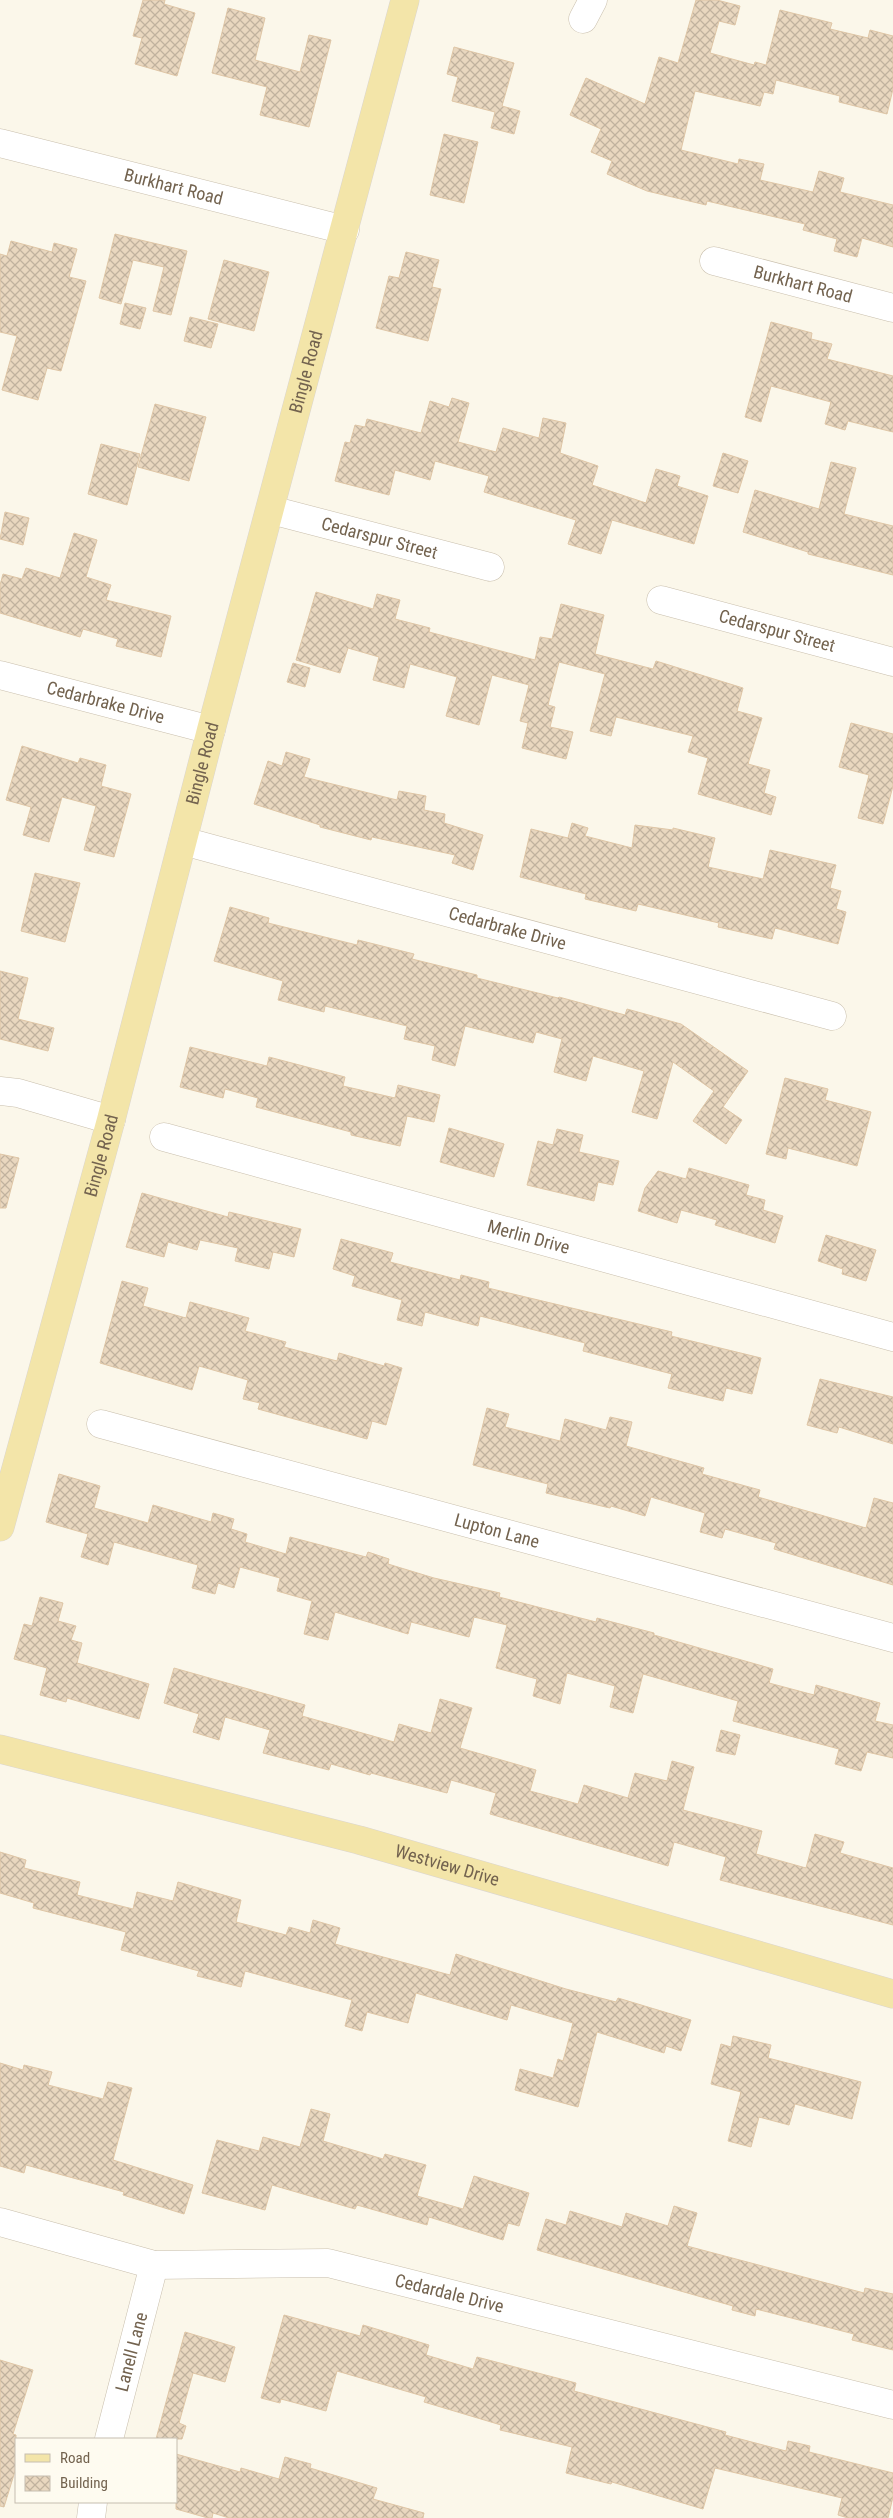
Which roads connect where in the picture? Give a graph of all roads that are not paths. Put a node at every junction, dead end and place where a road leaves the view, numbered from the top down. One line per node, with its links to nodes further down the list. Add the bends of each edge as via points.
1 (405, 0): 3 (main road, Bingle Road)
2 (0, 143): 3 (street, Burkhart Road)
3 (345, 230): 6 (main road, Bingle Road)
4 (714, 261): 5 (street, Burkhart Road)
5 (893, 308)
6 (271, 510): 7 (street, Cedarspur Street); 11 (main road, Bingle Road)
7 (490, 567)
8 (660, 600): 9 (street, Cedarspur Street)
9 (893, 662)
10 (0, 675): 11 (street, Cedarbrake Drive)
11 (211, 730): 12 (main road, Bingle Road)
12 (183, 841): 13 (street, Cedarbrake Drive); 15 (main road, Bingle Road)
13 (832, 1016)
14 (0, 1091): 15 (street, via 18,1093)
15 (111, 1120): 19 (main road, Bingle Road)
16 (164, 1136): 17 (street, Merlin Drive)
17 (893, 1337)
18 (101, 1424): 20 (street, Lupton Lane)
19 (0, 1527)
20 (893, 1638)
21 (0, 1749): 22 (main road, Westview Drive, via 359,1840)
22 (893, 1994)
23 (0, 2222): 24 (street, Cedardale Drive)
24 (154, 2265): 25 (street, Cedardale Drive, via 328,2263); 26 (street, Lanell Lane)
25 (893, 2405)
26 (109, 2438)
27 (93, 2503): 28 (street)
28 (92, 2518)

